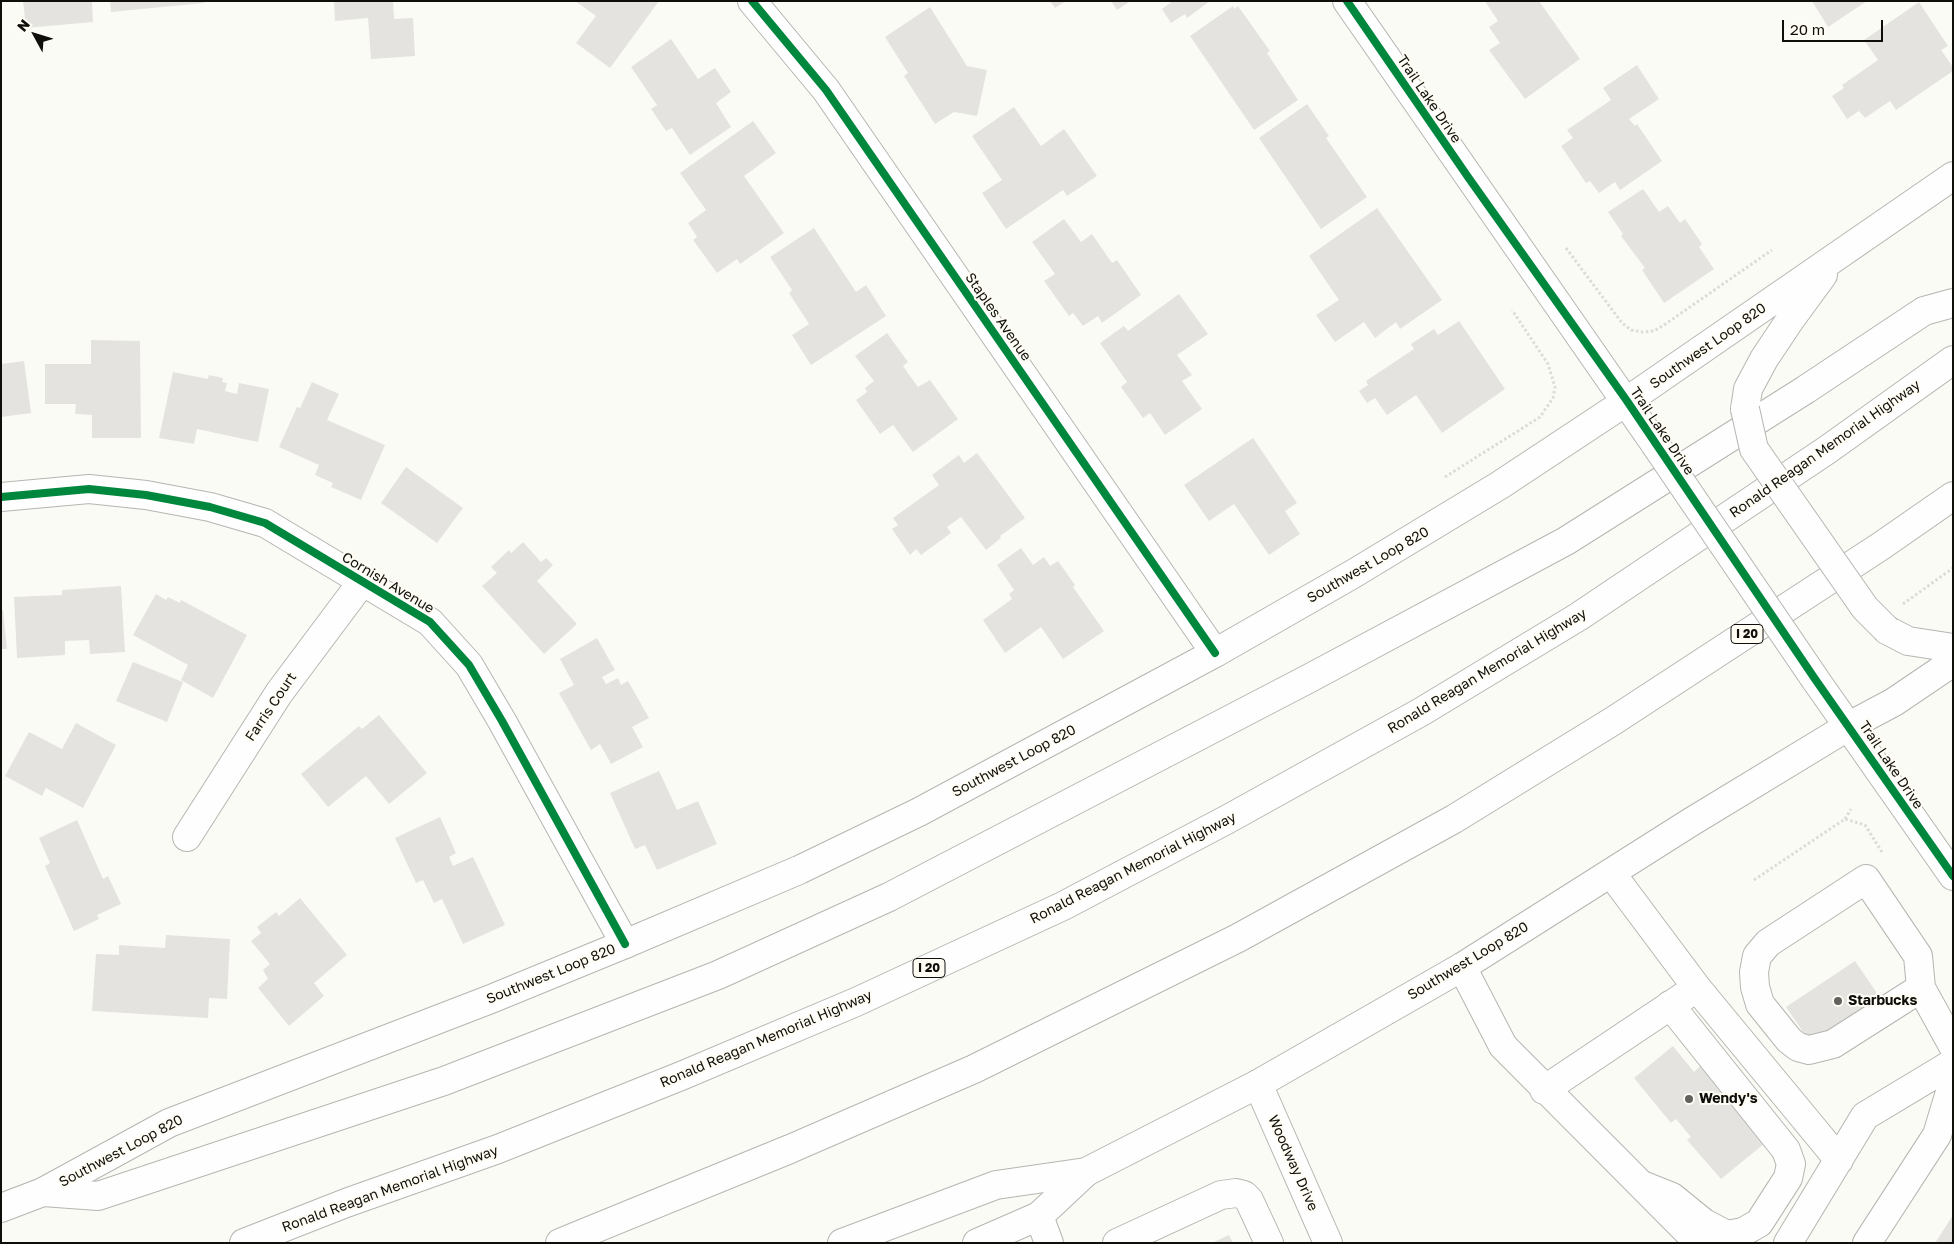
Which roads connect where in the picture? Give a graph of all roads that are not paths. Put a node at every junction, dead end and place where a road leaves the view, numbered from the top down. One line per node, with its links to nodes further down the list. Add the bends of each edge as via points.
1 (752, 1): 12 (main road, Staples Avenue, via 826,90)
2 (1347, 1): 7 (main road, Trail Lake Drive)
3 (1953, 176): 4 (main road, Southwest Loop 820)
4 (1837, 256): 7 (main road, Southwest Loop 820); 11 (main road, bridge, via 1790,320 1748,389 1745,410 1754,449 1865,608 1893,618 1908,641)
5 (1953, 302): 31 (main road, via 1924,311 1566,541 889,898 718,975 444,1081 98,1196)
6 (1953, 360): 34 (main road, Ronald Reagan Memorial Highway / I 20, via 1827,450 1578,617 1421,712 1228,820 1063,906 856,1002 681,1076 498,1149)
7 (1627, 401): 12 (main road, Southwest Loop 820, via 1500,486); 14 (main road, Trail Lake Drive, bridge)
8 (1953, 496): 35 (main road, I 20, via 1597,732 1454,819 1238,938 974,1069 781,1153)
9 (1, 497): 10 (main road, Cornish Avenue, via 89,489 210,507 265,524)
10 (362, 582): 15 (main road, Farris Court, via 279,693); 18 (main road, Cornish Avenue, via 430,622 469,665)
11 (1953, 648)
12 (1215, 654): 18 (main road, Southwest Loop 820, via 919,812 799,870)
13 (1953, 662): 14 (main road, Southwest Loop 820, via 1894,702)
14 (1849, 726): 16 (main road, Southwest Loop 820); 17 (main road, Trail Lake Drive)
15 (187, 837)
16 (1611, 872): 19 (main road, Southwest Loop 820); 20 (main road)
17 (1953, 876)
18 (625, 944): 31 (main road, Southwest Loop 820, via 169,1123)
19 (1462, 966): 26 (main road, Southwest Loop 820); 27 (main road, via 1503,1046)
20 (1696, 988): 22 (main road); 28 (main road)
21 (1922, 988): 21 (main road, via 1918,956 1866,879 1768,943 1757,956 1754,972 1760,1004 1789,1040 1809,1050 1833,1044); 23 (main road)
22 (1670, 1005): 27 (main road); 30 (main road, via 1786,1150 1791,1164 1788,1178 1759,1223 1743,1232 1727,1235 1704,1223 1672,1196)
23 (1953, 1046)
24 (1953, 1063): 28 (main road, via 1865,1116)
25 (1953, 1082): 44 (main road, via 1937,1135)
26 (1258, 1084): 29 (main road, Southwest Loop 820); 41 (main road, Woodway Drive)
27 (1544, 1090): 30 (main road)
28 (1839, 1160): 43 (main road)
29 (1086, 1172): 33 (main road, Southwest Loop 820); 36 (main road, via 996,1185)
30 (1642, 1186): 42 (main road)
31 (43, 1192): 32 (main road, Southwest Loop 820)
32 (1, 1208)
33 (1039, 1216): 37 (main road, Southwest Loop 820); 38 (main road)
34 (244, 1243)
35 (560, 1243)
36 (842, 1243)
37 (977, 1243)
38 (1049, 1243)
39 (1117, 1243): 40 (main road, via 1221,1195 1236,1193 1249,1200)
40 (1269, 1243)
41 (1328, 1243)
42 (1699, 1243)
43 (1788, 1243)
44 (1868, 1243)

